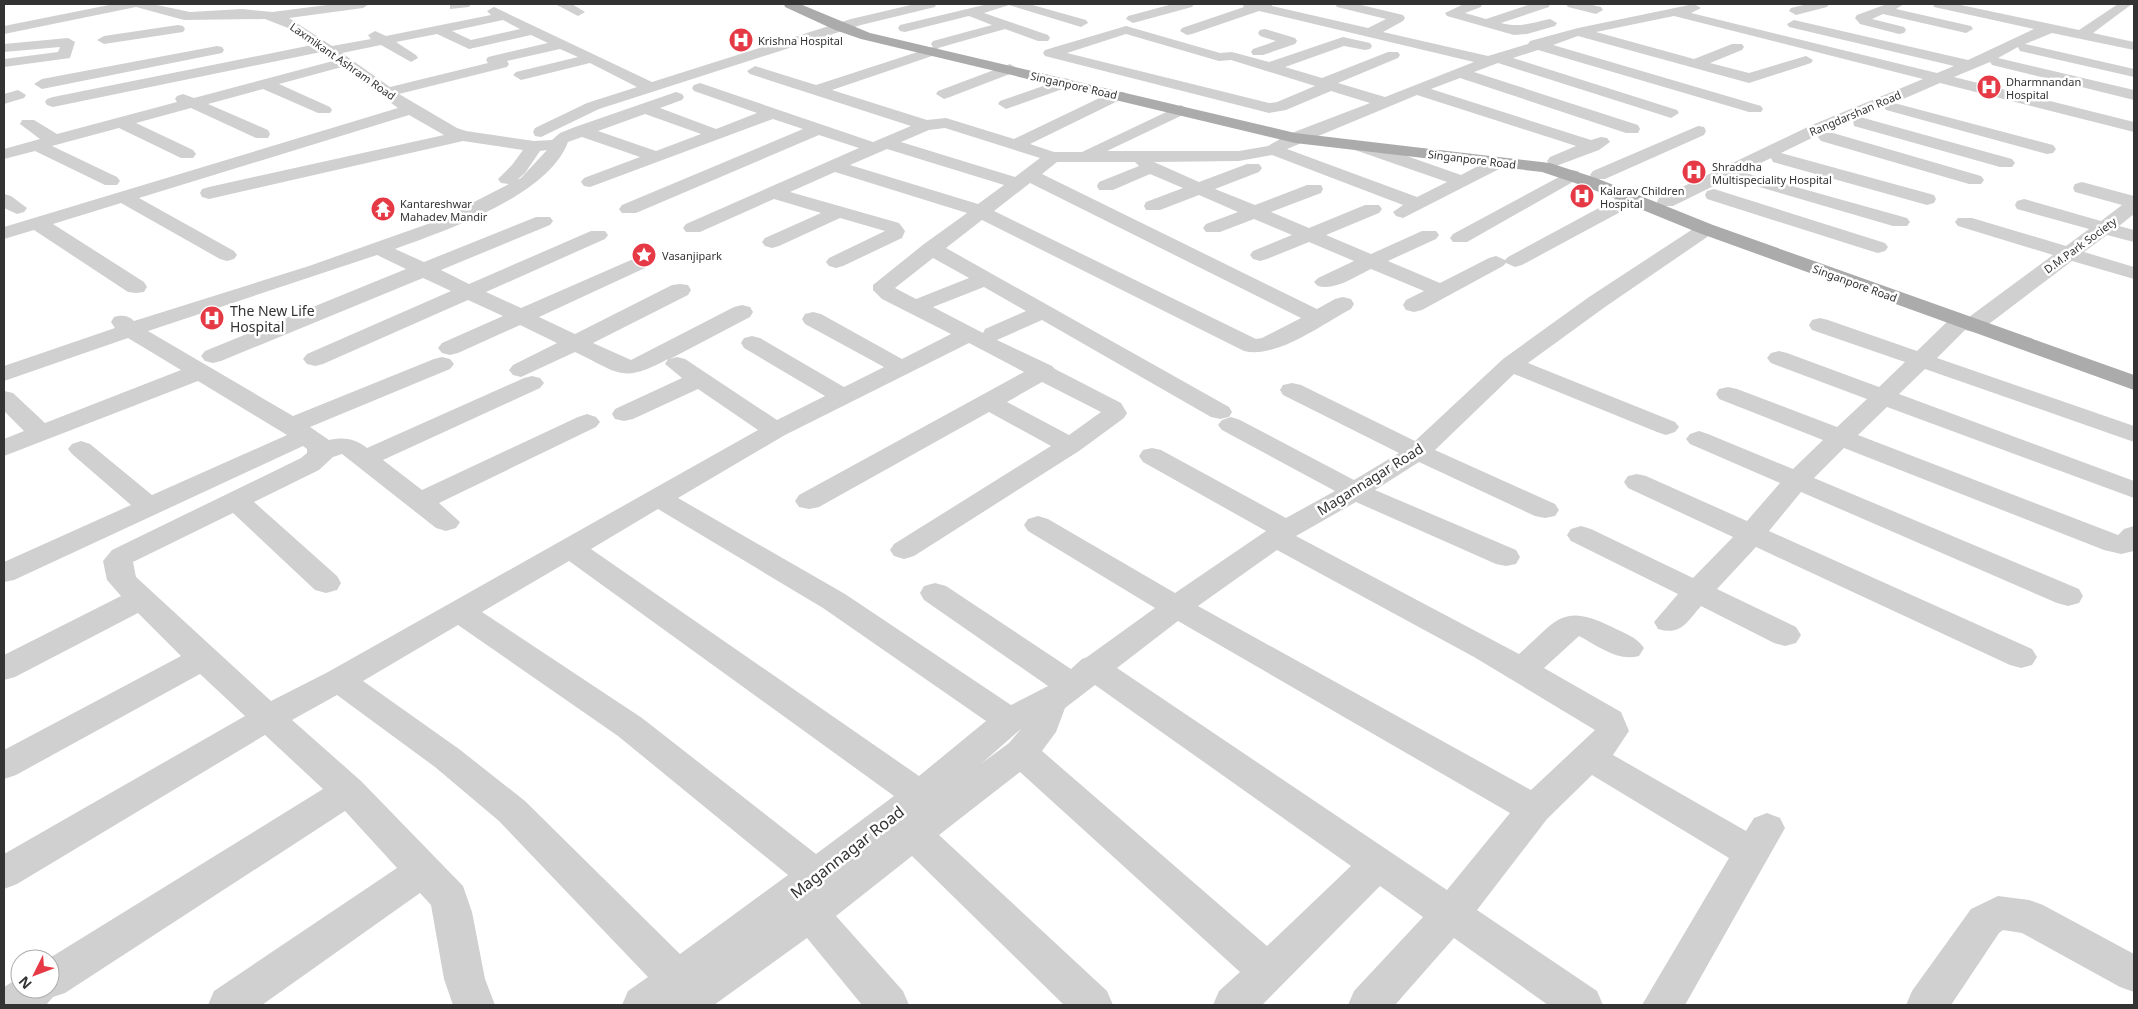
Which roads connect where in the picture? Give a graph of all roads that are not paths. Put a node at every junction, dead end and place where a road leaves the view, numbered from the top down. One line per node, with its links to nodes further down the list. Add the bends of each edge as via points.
1 (69, 4): 36 (street, via 55,6)
2 (133, 4): 36 (street)
3 (140, 4): 25 (street, Laxmikant Ashram Road, via 160,11)
4 (285, 4): 29 (street)
5 (363, 4): 34 (street)
6 (562, 4): 30 (street)
7 (790, 4): 44 (main road)
8 (808, 4): 49 (main road, Singanpore Road)
9 (925, 4): 49 (street)
10 (1003, 4): 31 (street)
11 (1016, 4): 41 (street)
12 (1187, 4): 37 (street)
13 (1342, 4): 54 (street, via 1398,18)
14 (1476, 4): 42 (street, via 1452,13)
15 (1544, 4): 42 (street)
16 (1707, 4): 32 (street)
17 (1822, 4): 27 (street)
18 (1898, 4): 26 (street)
19 (1939, 4): 28 (street)
20 (1991, 4): 28 (street)
21 (2126, 4): 24 (street)
22 (1257, 5): 39 (street); 54 (street)
23 (1605, 6): 33 (street)
24 (2106, 8): 35 (street); 57 (street, Rangdarshan Road); 59 (street)
25 (198, 10): 29 (street, Laxmikant Ashram Road); 58 (street, via 178,24)
26 (1882, 10): 51 (street); 56 (street, via 1862,20)
27 (1796, 11)
28 (1972, 11): 57 (street)
29 (243, 12): 34 (street, Laxmikant Ashram Road)
30 (578, 12)
31 (969, 12): 43 (street); 49 (street)
32 (1677, 13): 55 (street); 106 (street)
33 (1568, 14): 42 (street, via 1520,32)
34 (273, 16): 52 (street, Laxmikant Ashram Road)
35 (2134, 16)
36 (68, 18): 47 (street)
37 (1133, 19)
38 (1777, 20): 95 (street)
39 (1214, 22): 45 (street); 50 (street)
40 (385, 23): 63 (street, via 364,28)
41 (1081, 23)
42 (1486, 23)
43 (1006, 25): 75 (street); 77 (street)
44 (840, 27): 49 (street); 112 (street)
45 (1240, 28)
46 (438, 29): 48 (street, via 469,45); 48 (street, via 499,13); 63 (street)
47 (4, 30)
48 (533, 30): 65 (street)
49 (873, 30): 66 (street); 75 (main road, Singanpore Road)
50 (1187, 31)
51 (1976, 31)
52 (304, 32): 61 (street); 76 (street, Laxmikant Ashram Road)
53 (1265, 32): 85 (street, via 1290,41)
54 (1372, 32): 86 (street)
55 (1578, 32): 67 (street); 92 (street)
56 (1908, 32)
57 (2052, 32): 59 (street); 68 (street, Rangdarshan Road); 81 (street)
58 (177, 34): 62 (street); 69 (street); 82 (street, via 173,50)
59 (2083, 34): 71 (street)
60 (1995, 35): 68 (street)
61 (287, 36)
62 (104, 40)
63 (383, 40): 76 (street); 93 (street, via 409,64)
64 (1171, 43): 77 (street, via 1126,30); 80 (street); 94 (street)
65 (560, 44): 83 (street); 84 (street)
66 (839, 44)
67 (1535, 44): 86 (street); 121 (street)
68 (2023, 45): 90 (street, Rangdarshan Road); 95 (street, Rangdarshan Road); 101 (street)
69 (129, 46)
70 (1365, 46): 98 (street, via 1339,42)
71 (2134, 46)
72 (1737, 47): 92 (street)
73 (4, 48): 91 (street, via 68,42 62,56)
74 (228, 48): 108 (street)
75 (935, 48): 96 (main road, Singanpore Road); 116 (street); 118 (main road, Singanpore Road)
76 (328, 49): 88 (street, Laxmikant Ashram Road); 122 (street)
77 (1050, 52): 94 (street)
78 (1393, 54): 111 (street)
79 (464, 57): 83 (street)
80 (1219, 57): 85 (street); 105 (street)
81 (2134, 58)
82 (105, 59)
83 (492, 59): 117 (street)
84 (590, 59): 102 (street); 112 (street)
85 (1240, 59): 98 (street)
86 (1493, 60): 99 (street); 135 (street)
87 (1806, 60): 92 (street, via 1754,78)
88 (345, 62): 104 (street, Laxmikant Ashram Road); 109 (street)
89 (783, 62): 97 (street, Laxmikant Ashram Road)
90 (1997, 62): 95 (street, Rangdarshan Road); 120 (street)
91 (4, 63)
92 (1694, 64)
93 (426, 66)
94 (1106, 67): 105 (street)
95 (1971, 69): 106 (street, Rangdarshan Road); 133 (street)
96 (1010, 70): 107 (main road, Singanpore Road); 136 (street)
97 (755, 71): 113 (street, Laxmikant Ashram Road); 116 (street)
98 (1268, 72): 111 (street)
99 (1460, 73): 115 (street); 143 (street)
100 (388, 74): 104 (street)
101 (2134, 74)
102 (521, 75)
103 (229, 77): 109 (street)
104 (369, 78): 117 (street, Laxmikant Ashram Road)
105 (1153, 79): 118 (street); 119 (street)
106 (1943, 81): 128 (street, Rangdarshan Road, via 1923,96); 141 (street); 194 (street, Rangdarshan Road, via 1818,129)
107 (1066, 83): 118 (main road, Singanpore Road); 126 (street)
108 (42, 84)
109 (257, 84): 124 (street); 131 (street)
110 (1242, 84): 119 (street)
111 (1325, 85): 119 (street, via 1275,108); 123 (street)
112 (650, 88): 152 (street, via 584,109)
113 (700, 88): 129 (street, Laxmikant Ashram Road); 134 (street)
114 (167, 90): 124 (street)
115 (1417, 90): 123 (street); 157 (street)
116 (815, 91): 136 (street)
117 (388, 92): 127 (street, Laxmikant Ashram Road)
118 (1121, 92): 132 (main road, Singanpore Road); 147 (main road, Singanpore Road); 154 (street)
119 (1215, 95)
120 (2134, 95)
121 (1710, 96): 130 (street); 135 (street)
122 (53, 102)
123 (1385, 102): 147 (street)
124 (190, 103): 137 (street); 145 (street)
125 (98, 104): 137 (street)
126 (1006, 104)
127 (414, 105): 148 (street, Laxmikant Ashram Road, via 451,132); 190 (street)
128 (1892, 107): 138 (street, Rangdarshan Road); 158 (street)
129 (646, 109): 146 (street); 149 (street, Laxmikant Ashram Road)
130 (1754, 109)
131 (324, 110)
132 (1180, 110): 147 (main road, Singanpore Road); 162 (street)
133 (2134, 112)
134 (773, 113): 142 (street); 146 (street)
135 (1671, 113): 143 (street)
136 (893, 115): 140 (street)
137 (124, 121): 151 (street); 161 (street)
138 (1860, 122): 150 (street, Rangdarshan Road); 169 (street)
139 (28, 124): 151 (street)
140 (926, 125): 154 (street, via 946,123); 155 (street)
141 (2134, 127)
142 (818, 129): 155 (street); 198 (street)
143 (1632, 129): 157 (street)
144 (1698, 131): 174 (street)
145 (262, 134)
146 (718, 135): 163 (street)
147 (1302, 135): 156 (main road, Singanpore Road); 159 (street); 166 (main road, Singanpore Road, via 1508,152)
148 (472, 137): 152 (street, Laxmikant Ashram Road); 181 (street)
149 (569, 137): 152 (street, Laxmikant Ashram Road); 163 (street); 222 (street, via 516,189 446,224)
150 (1827, 137): 165 (street, Rangdarshan Road); 170 (street)
151 (54, 140): 153 (street)
152 (531, 140): 247 (street, via 515,173 439,216 348,251)
153 (36, 145): 160 (street); 178 (street)
154 (1015, 145): 164 (street)
155 (880, 146): 171 (street); 176 (street)
156 (1361, 146): 168 (main road, Singanpore Road); 179 (street)
157 (1593, 146): 166 (street)
158 (2047, 149)
159 (1273, 150): 167 (street, via 1239,156); 195 (street)
160 (4, 154)
161 (187, 154)
162 (1082, 156): 164 (street); 167 (street)
163 (656, 157): 180 (street)
164 (1053, 157): 176 (street)
165 (1779, 158): 175 (street, Rangdarshan Road); 183 (street)
166 (1556, 161): 174 (main road, Singanpore Road)
167 (1145, 162): 182 (street); 184 (street)
168 (1499, 162): 173 (main road, Singanpore Road, via 1544,167); 179 (street)
169 (2006, 163)
170 (1920, 164): 177 (street); 183 (street)
171 (834, 166): 188 (street); 201 (street)
172 (1253, 168): 184 (street)
173 (1572, 175): 191 (main road, Singanpore Road); 218 (street)
174 (1599, 175): 194 (main road, Singanpore Road)
175 (1746, 176): 189 (street, Rangdarshan Road); 206 (street)
176 (1023, 179): 201 (street); 243 (street)
177 (1975, 180)
178 (111, 181)
179 (1462, 181): 195 (street)
180 (590, 182)
181 (252, 183): 187 (street); 193 (street)
182 (1106, 186)
183 (1884, 187): 192 (street)
184 (1199, 188): 197 (street); 202 (street)
185 (1314, 188): 202 (street)
186 (2082, 188): 211 (street, D.M.Park Society, via 2134,203)
187 (209, 193)
188 (772, 193): 203 (street); 209 (street)
189 (1714, 195): 200 (street, Rangdarshan Road); 220 (street)
190 (123, 197): 208 (street); 224 (street)
191 (1630, 199): 212 (main road, Singanpore Road); 235 (street, via 1506,262)
192 (1927, 199)
193 (266, 201)
194 (1666, 202): 200 (main road, Singanpore Road)
195 (1418, 204): 204 (street)
196 (2024, 205): 211 (street)
197 (1153, 206)
198 (629, 209)
199 (1372, 209): 214 (street)
200 (1686, 211): 245 (main road, Singanpore Road)
201 (980, 212): 221 (street); 243 (street, via 1252,346 1267,345)
202 (1255, 212): 210 (street); 214 (street)
203 (836, 213): 219 (street); 227 (street, via 892,227 895,234)
204 (1396, 215)
205 (543, 220): 229 (street)
206 (1900, 222)
207 (1965, 222): 223 (street)
208 (37, 223): 213 (street); 233 (street)
209 (693, 228)
210 (1213, 228)
211 (2104, 228): 217 (street); 223 (street, D.M.Park Society)
212 (1706, 229): 245 (main road, Singanpore Road); 257 (street, Magannagar Road)
213 (4, 233)
214 (1310, 235): 225 (street); 226 (street)
215 (1429, 235): 226 (street)
216 (598, 236): 236 (street)
217 (2134, 236)
218 (1460, 238)
219 (772, 242)
220 (1878, 247)
221 (931, 248): 231 (street); 239 (street, via 884,284 883,288 890,294)
222 (380, 249): 229 (street); 247 (street)
223 (2068, 254): 230 (street); 245 (street, D.M.Park Society)
224 (227, 255)
225 (1260, 255)
226 (1372, 261): 232 (street); 235 (street)
227 (836, 262)
228 (638, 264): 242 (street)
229 (423, 270): 236 (street); 255 (street)
230 (2132, 273)
231 (986, 280): 239 (street); 241 (street)
232 (1325, 282)
233 (136, 287)
234 (680, 290): 250 (street)
235 (1442, 290): 238 (street)
236 (468, 292): 242 (street); 252 (street)
237 (1343, 304): 243 (street)
238 (1414, 306)
239 (915, 307): 248 (street)
240 (742, 312): 250 (street, via 638,366 628,368)
241 (1043, 312): 248 (street); 288 (street)
242 (520, 317): 250 (street); 276 (street)
243 (1318, 318)
244 (813, 319): 258 (street)
245 (1972, 321): 253 (street, D.M.Park Society); 259 (main road, Singanpore Road); 263 (main road, Singanpore Road)
246 (1820, 325): 253 (street)
247 (126, 326): 254 (street); 255 (street); 261 (street)
248 (980, 334): 258 (street); 260 (street)
249 (752, 343): 266 (street)
250 (574, 344): 284 (street, via 526,377)
251 (1779, 358): 267 (street)
252 (316, 359)
253 (1922, 360): 267 (street, D.M.Park Society); 275 (street)
254 (4, 362)
255 (207, 363): 274 (street); 276 (street)
256 (678, 364): 262 (street)
257 (1511, 364): 272 (street); 282 (street, Magannagar Road)
258 (902, 368): 266 (street)
259 (2134, 369)
260 (1044, 371): 269 (street); 279 (street, via 1112,408 1115,413)
261 (4, 374)
262 (700, 379): 270 (street); 273 (street)
263 (2134, 383)
264 (1292, 390): 282 (street)
265 (1728, 394): 277 (street)
266 (844, 397): 273 (street)
267 (1883, 397): 277 (street, D.M.Park Society); 287 (street)
268 (4, 398): 274 (street)
269 (989, 402): 279 (street); 291 (street)
270 (624, 414)
271 (587, 422): 292 (street)
272 (1666, 427)
273 (776, 430): 289 (street)
274 (40, 434): 280 (street)
275 (2134, 434)
276 (306, 438): 284 (street, via 348,446); 290 (street, via 320,456); 293 (street)
277 (1841, 438): 285 (street, D.M.Park Society); 300 (street, via 2114,544 2128,544)
278 (1698, 439): 285 (street)
279 (1070, 446): 302 (street)
280 (4, 448)
281 (81, 449): 293 (street)
282 (1418, 452): 288 (street, Magannagar Road); 294 (street)
283 (1152, 456): 297 (street)
284 (363, 459): 292 (street)
285 (1796, 481): 298 (street, D.M.Park Society); 308 (street)
286 (1637, 482): 298 (street)
287 (2134, 490)
288 (1355, 492): 297 (street, Magannagar Road); 303 (street)
289 (657, 497): 301 (street); 322 (street, via 834,601)
290 (236, 501): 305 (street); 309 (street, via 122,556 118,561 122,580)
291 (809, 501)
292 (420, 502): 295 (street)
293 (150, 507): 304 (street)
294 (1545, 510)
295 (446, 522)
296 (1038, 525): 310 (street)
297 (1281, 534): 310 (street, Magannagar Road); 318 (street)
298 (1752, 534): 306 (street, D.M.Park Society); 315 (street)
299 (1580, 535): 306 (street)
300 (2134, 535)
301 (569, 547): 311 (street); 326 (street)
302 (904, 550)
303 (1506, 557)
304 (8, 564)
305 (326, 583)
306 (1698, 592): 312 (street, D.M.Park Society); 313 (street)
307 (935, 593): 320 (street)
308 (2068, 596)
309 (142, 598): 316 (street); 317 (street)
310 (1176, 607): 320 (street, Magannagar Road); 327 (street)
311 (459, 610): 319 (street); 332 (street, via 630,727)
312 (1669, 622)
313 (1785, 635)
314 (1628, 648): 318 (street, via 1584,626 1573,624)
315 (2021, 657)
316 (203, 658): 321 (street); 324 (street)
317 (4, 668)
318 (1523, 669): 323 (street, via 1609,721 1612,731)
319 (339, 680): 321 (street); 337 (street, via 447,758 512,811)
320 (1071, 684): 322 (street, Magannagar Road, via 1039,732); 329 (street)
321 (269, 717): 325 (street); 331 (street)
322 (1015, 736): 326 (street, Magannagar Road); 328 (street, Magannagar Road); 334 (street)
323 (1589, 757): 327 (street); 346 (street, via 1759,840)
324 (4, 766)
325 (348, 791): 330 (street); 335 (street)
326 (919, 795): 332 (street, Magannagar Road)
327 (1534, 809): 333 (street)
328 (913, 834): 332 (street, Magannagar Road); 343 (street)
329 (1378, 864): 333 (street); 334 (street)
330 (423, 870): 338 (street, via 449,898); 340 (street)
331 (4, 874)
332 (813, 895): 337 (street, Magannagar Road); 342 (street)
333 (1450, 914): 344 (street); 345 (street)
334 (1267, 971): 339 (street)
335 (60, 974)
336 (2134, 974): 347 (street, via 2029,917 1998,913 1985,921)
337 (687, 997): 341 (street, Magannagar Road)
338 (466, 1002)
339 (1240, 1003)
340 (230, 1005)
341 (644, 1005)
342 (888, 1005)
343 (1092, 1005)
344 (1369, 1005)
345 (1582, 1005)
346 (1663, 1005)
347 (1927, 1005)

